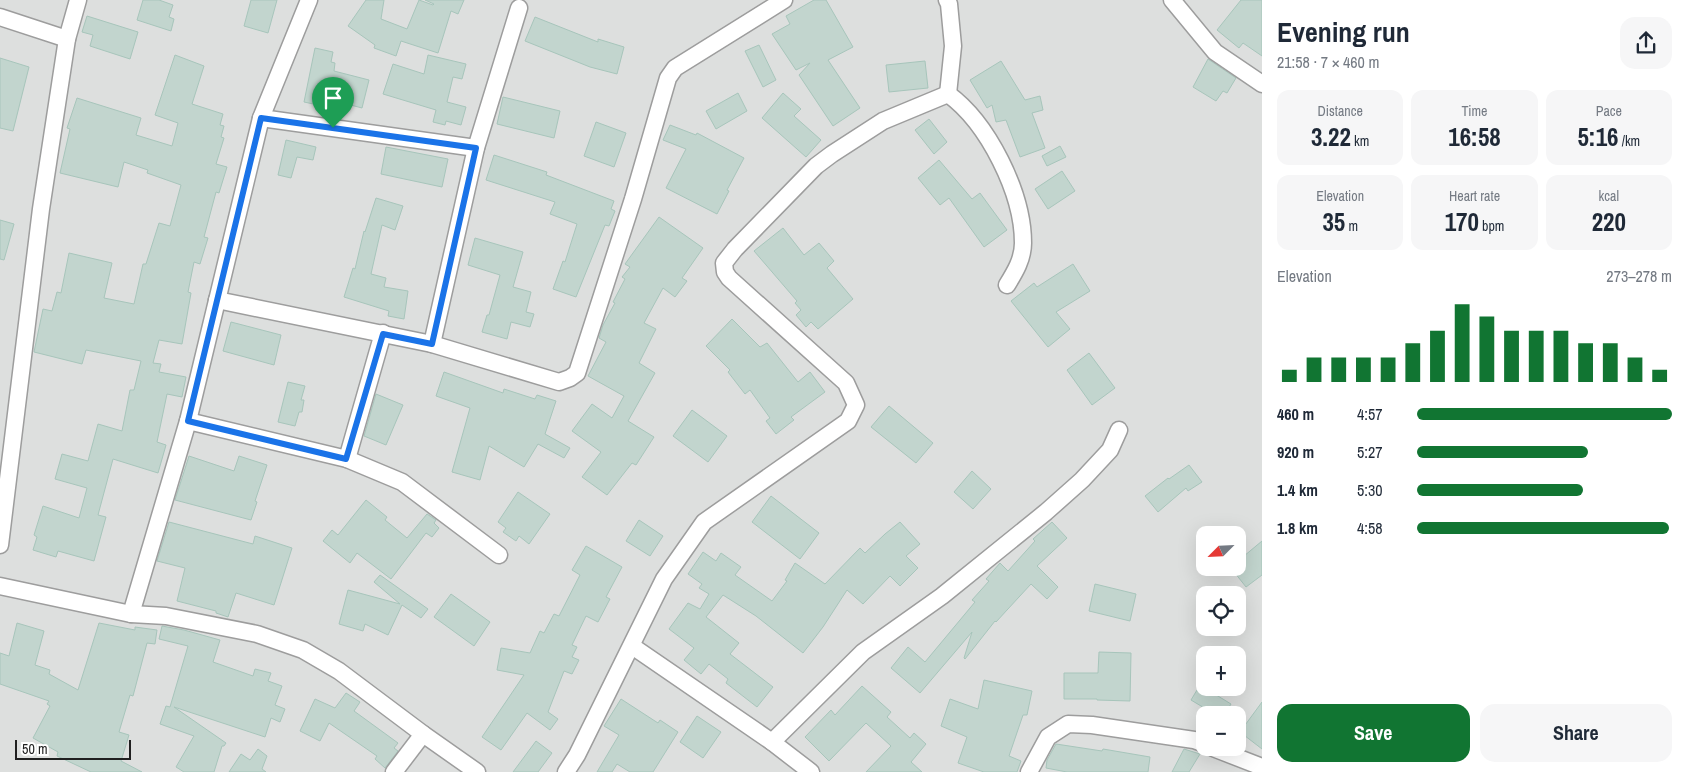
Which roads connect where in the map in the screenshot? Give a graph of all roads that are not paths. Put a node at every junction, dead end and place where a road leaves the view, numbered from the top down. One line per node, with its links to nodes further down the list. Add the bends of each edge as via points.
1 (78, 0): 8 (street)
2 (309, 0): 11 (street)
3 (784, 0): 16 (street, via 675,68 668,78 577,373 559,382)
4 (947, 0): 10 (street, via 954,46)
5 (1172, 0): 9 (street, via 1215,52)
6 (519, 8): 12 (street)
7 (0, 17): 8 (street)
8 (67, 39): 20 (street, via 41,209)
9 (1262, 84)
10 (948, 94): 13 (street, via 961,103 991,143 1018,207 1024,244 1019,264); 24 (street, via 883,121 826,158 724,263 724,272 729,278 846,383 856,404 848,421 704,522 664,580)
11 (261, 118): 12 (street); 14 (street)
12 (476, 148): 16 (street)
13 (1007, 285)
14 (218, 300): 15 (street); 17 (street)
15 (383, 334): 16 (street); 19 (street)
16 (432, 344)
17 (188, 421): 19 (street); 23 (street)
18 (1119, 430): 27 (street, via 1110,450 1075,486 942,596 863,652)
19 (346, 459): 21 (street, via 402,482)
20 (0, 545)
21 (499, 555)
22 (0, 586): 23 (street)
23 (131, 614): 25 (street, via 166,616 257,634 303,650 339,671)
24 (632, 646): 27 (street); 32 (street)
25 (423, 734): 30 (street); 31 (street)
26 (1196, 741): 34 (street, via 1068,724 1048,737)
27 (772, 742): 33 (street)
28 (1234, 756): 29 (street)
29 (1262, 767)
30 (394, 772)
31 (477, 772)
32 (566, 772)
33 (811, 772)
34 (1029, 772)

